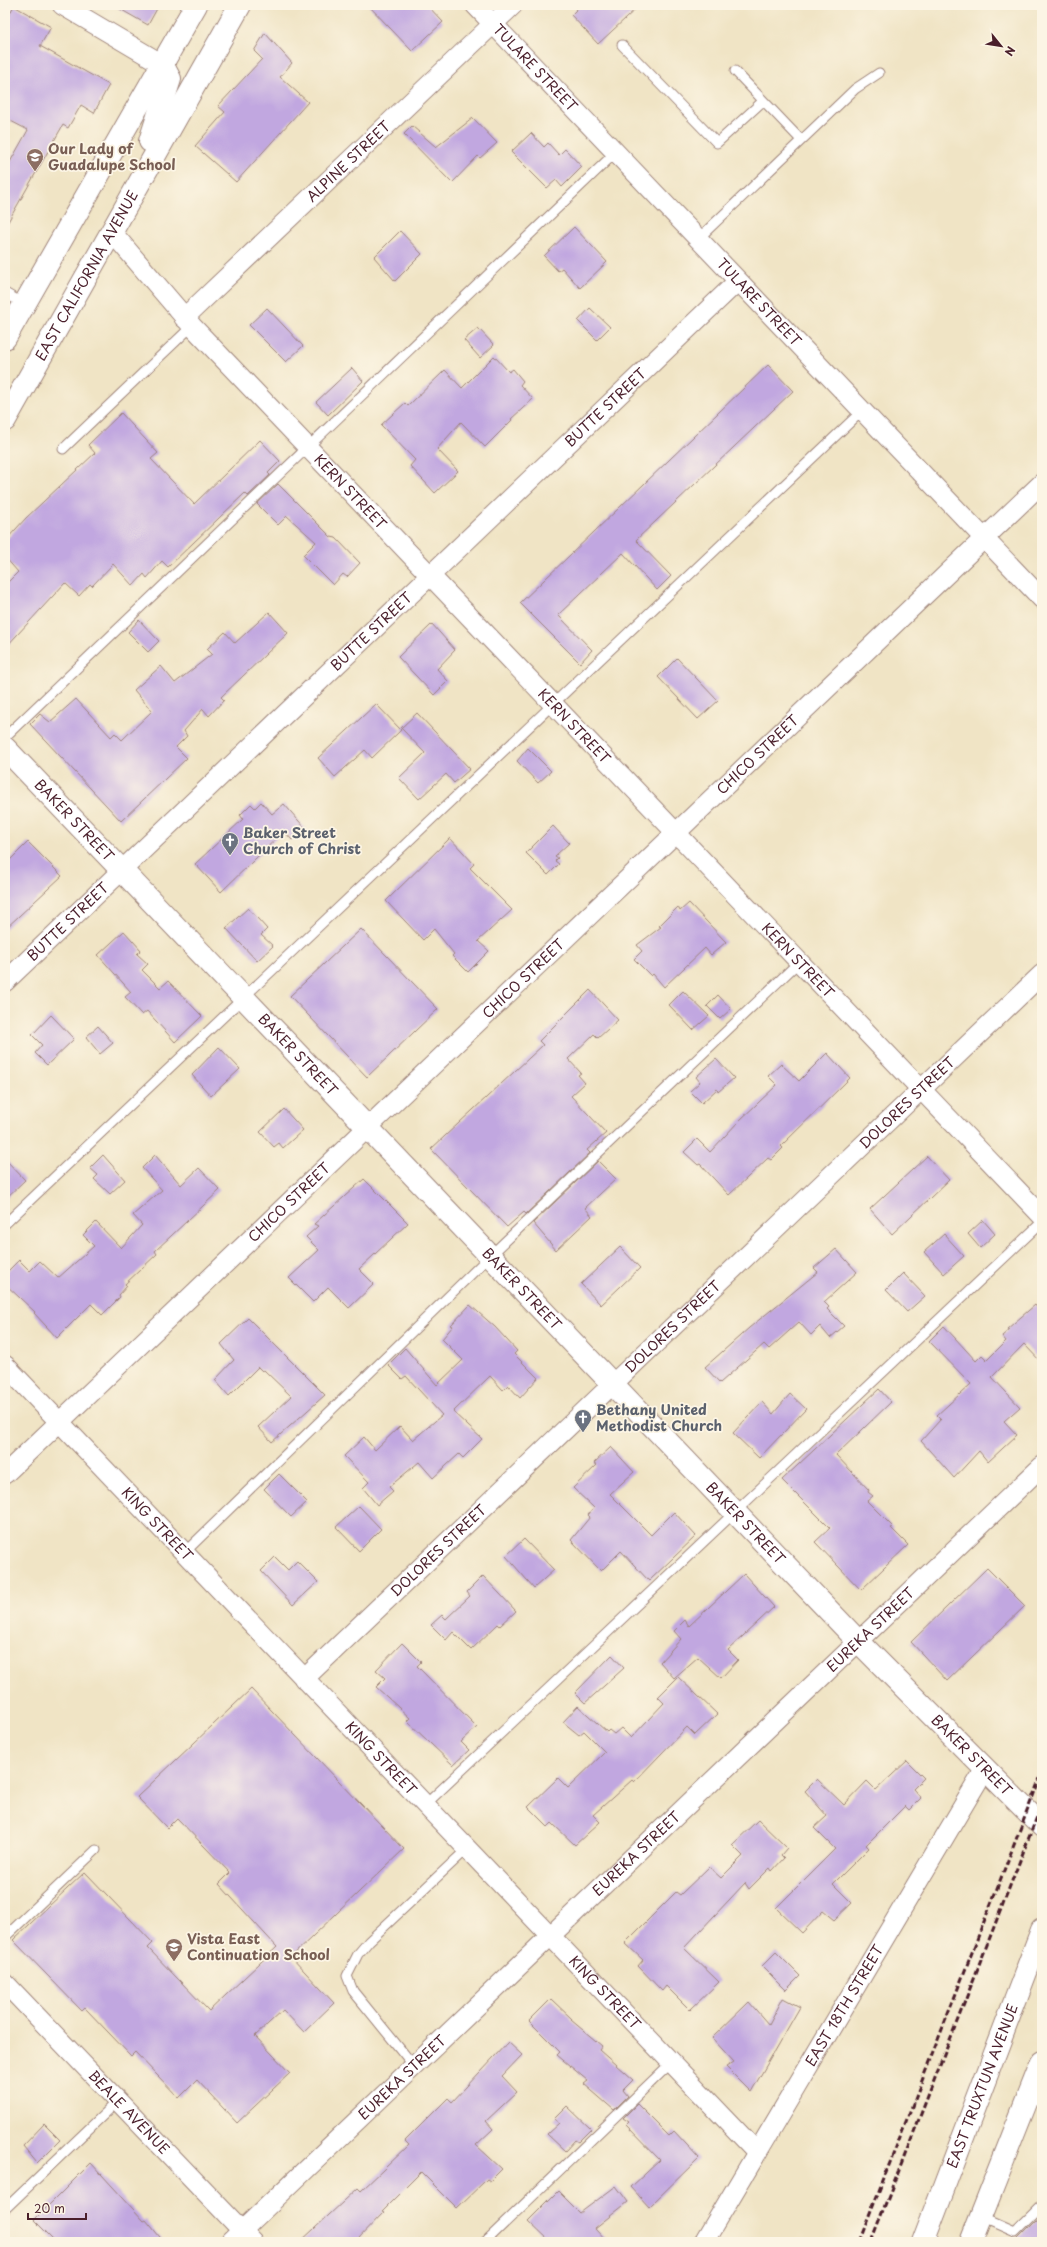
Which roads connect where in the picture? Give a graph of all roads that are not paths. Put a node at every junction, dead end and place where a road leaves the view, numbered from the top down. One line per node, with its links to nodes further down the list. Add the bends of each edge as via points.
1 (62, 5): 8 (street)
2 (196, 5): 8 (main road)
3 (240, 5): 14 (main road, EAST CALIFORNIA AVENUE)
4 (475, 5): 6 (street, TULARE STREET)
5 (513, 5): 6 (street, ALPINE STREET)
6 (493, 24): 13 (street, TULARE STREET); 20 (street, ALPINE STREET)
7 (622, 45): 11 (lane, via 717,143)
8 (162, 64): 14 (main road, via 170,79 169,86); 19 (main road)
9 (734, 71): 11 (lane)
10 (879, 73): 12 (lane, via 855,89)
11 (763, 100): 12 (lane)
12 (801, 140): 16 (lane)
13 (615, 153): 16 (street, TULARE STREET); 24 (lane)
14 (129, 199): 15 (main road, EAST CALIFORNIA AVENUE)
15 (111, 231): 20 (street, KERN STREET); 23 (main road, EAST CALIFORNIA AVENUE)
16 (698, 239): 17 (street, TULARE STREET)
17 (738, 281): 22 (street, TULARE STREET); 28 (street, BUTTE STREET)
18 (5, 292): 19 (lane)
19 (24, 304): 21 (main road)
20 (188, 322): 24 (street, KERN STREET); 25 (lane)
21 (5, 338)
22 (862, 410): 27 (street, TULARE STREET); 30 (lane)
23 (5, 420)
24 (306, 446): 28 (street, KERN STREET); 31 (lane)
25 (63, 450)
26 (1042, 483): 27 (street, CHICO STREET)
27 (984, 538): 29 (street, TULARE STREET); 33 (street, CHICO STREET)
28 (430, 576): 30 (street, KERN STREET); 34 (street, BUTTE STREET)
29 (1042, 599)
30 (553, 704): 33 (street, KERN STREET); 38 (lane)
31 (5, 737)
32 (5, 748): 34 (main road, BAKER STREET)
33 (676, 833): 35 (street, KERN STREET); 40 (street, CHICO STREET)
34 (122, 870): 37 (street, BUTTE STREET); 38 (main road, BAKER STREET)
35 (799, 962): 39 (street, KERN STREET); 44 (lane)
36 (1042, 974): 39 (street, DOLORES STREET)
37 (5, 982)
38 (242, 997): 40 (main road, BAKER STREET); 43 (lane)
39 (921, 1090): 41 (street, KERN STREET); 46 (street, DOLORES STREET)
40 (367, 1128): 44 (main road, BAKER STREET); 47 (street, CHICO STREET)
41 (1042, 1216)
42 (1042, 1222): 50 (lane)
43 (5, 1224)
44 (490, 1256): 46 (main road, BAKER STREET); 51 (lane)
45 (5, 1366): 47 (street, KING STREET)
46 (613, 1384): 50 (main road, BAKER STREET); 53 (street, DOLORES STREET)
47 (59, 1422): 49 (street, CHICO STREET); 51 (street, KING STREET)
48 (1042, 1466): 52 (street, EUREKA STREET)
49 (5, 1474)
50 (734, 1511): 52 (main road, BAKER STREET); 55 (lane)
51 (184, 1553): 53 (street, KING STREET)
52 (858, 1641): 54 (main road, BAKER STREET); 60 (street, EUREKA STREET)
53 (304, 1679): 55 (street, KING STREET)
54 (985, 1769): 56 (main road, BAKER STREET); 67 (street, EAST 18TH STREET)
55 (424, 1805): 57 (street, KING STREET)
56 (1042, 1826)
57 (467, 1849): 60 (street, KING STREET); 64 (lane, via 369,1941 358,1954 347,1976 353,1991)
58 (96, 1850): 61 (lane)
59 (1042, 1930): 69 (main road, EAST TRUXTUN AVENUE)
60 (550, 1936): 63 (street, KING STREET); 64 (street, EUREKA STREET)
61 (5, 1937)
62 (5, 1983): 66 (street, BEALE AVENUE)
63 (671, 2063): 67 (street, KING STREET); 73 (lane)
64 (414, 2066): 72 (street, EUREKA STREET)
65 (1041, 2066): 71 (main road)
66 (118, 2101): 70 (lane); 72 (street, BEALE AVENUE)
67 (756, 2152): 74 (street, EAST 18TH STREET)
68 (1042, 2205): 71 (lane, via 1015,2232)
69 (937, 2206): 75 (main road, EAST TRUXTUN AVENUE); 76 (main road)
70 (5, 2209)
71 (981, 2217): 77 (main road)
72 (241, 2238)
73 (485, 2242)
74 (704, 2242)
75 (923, 2242)
76 (932, 2242)
77 (971, 2242)

